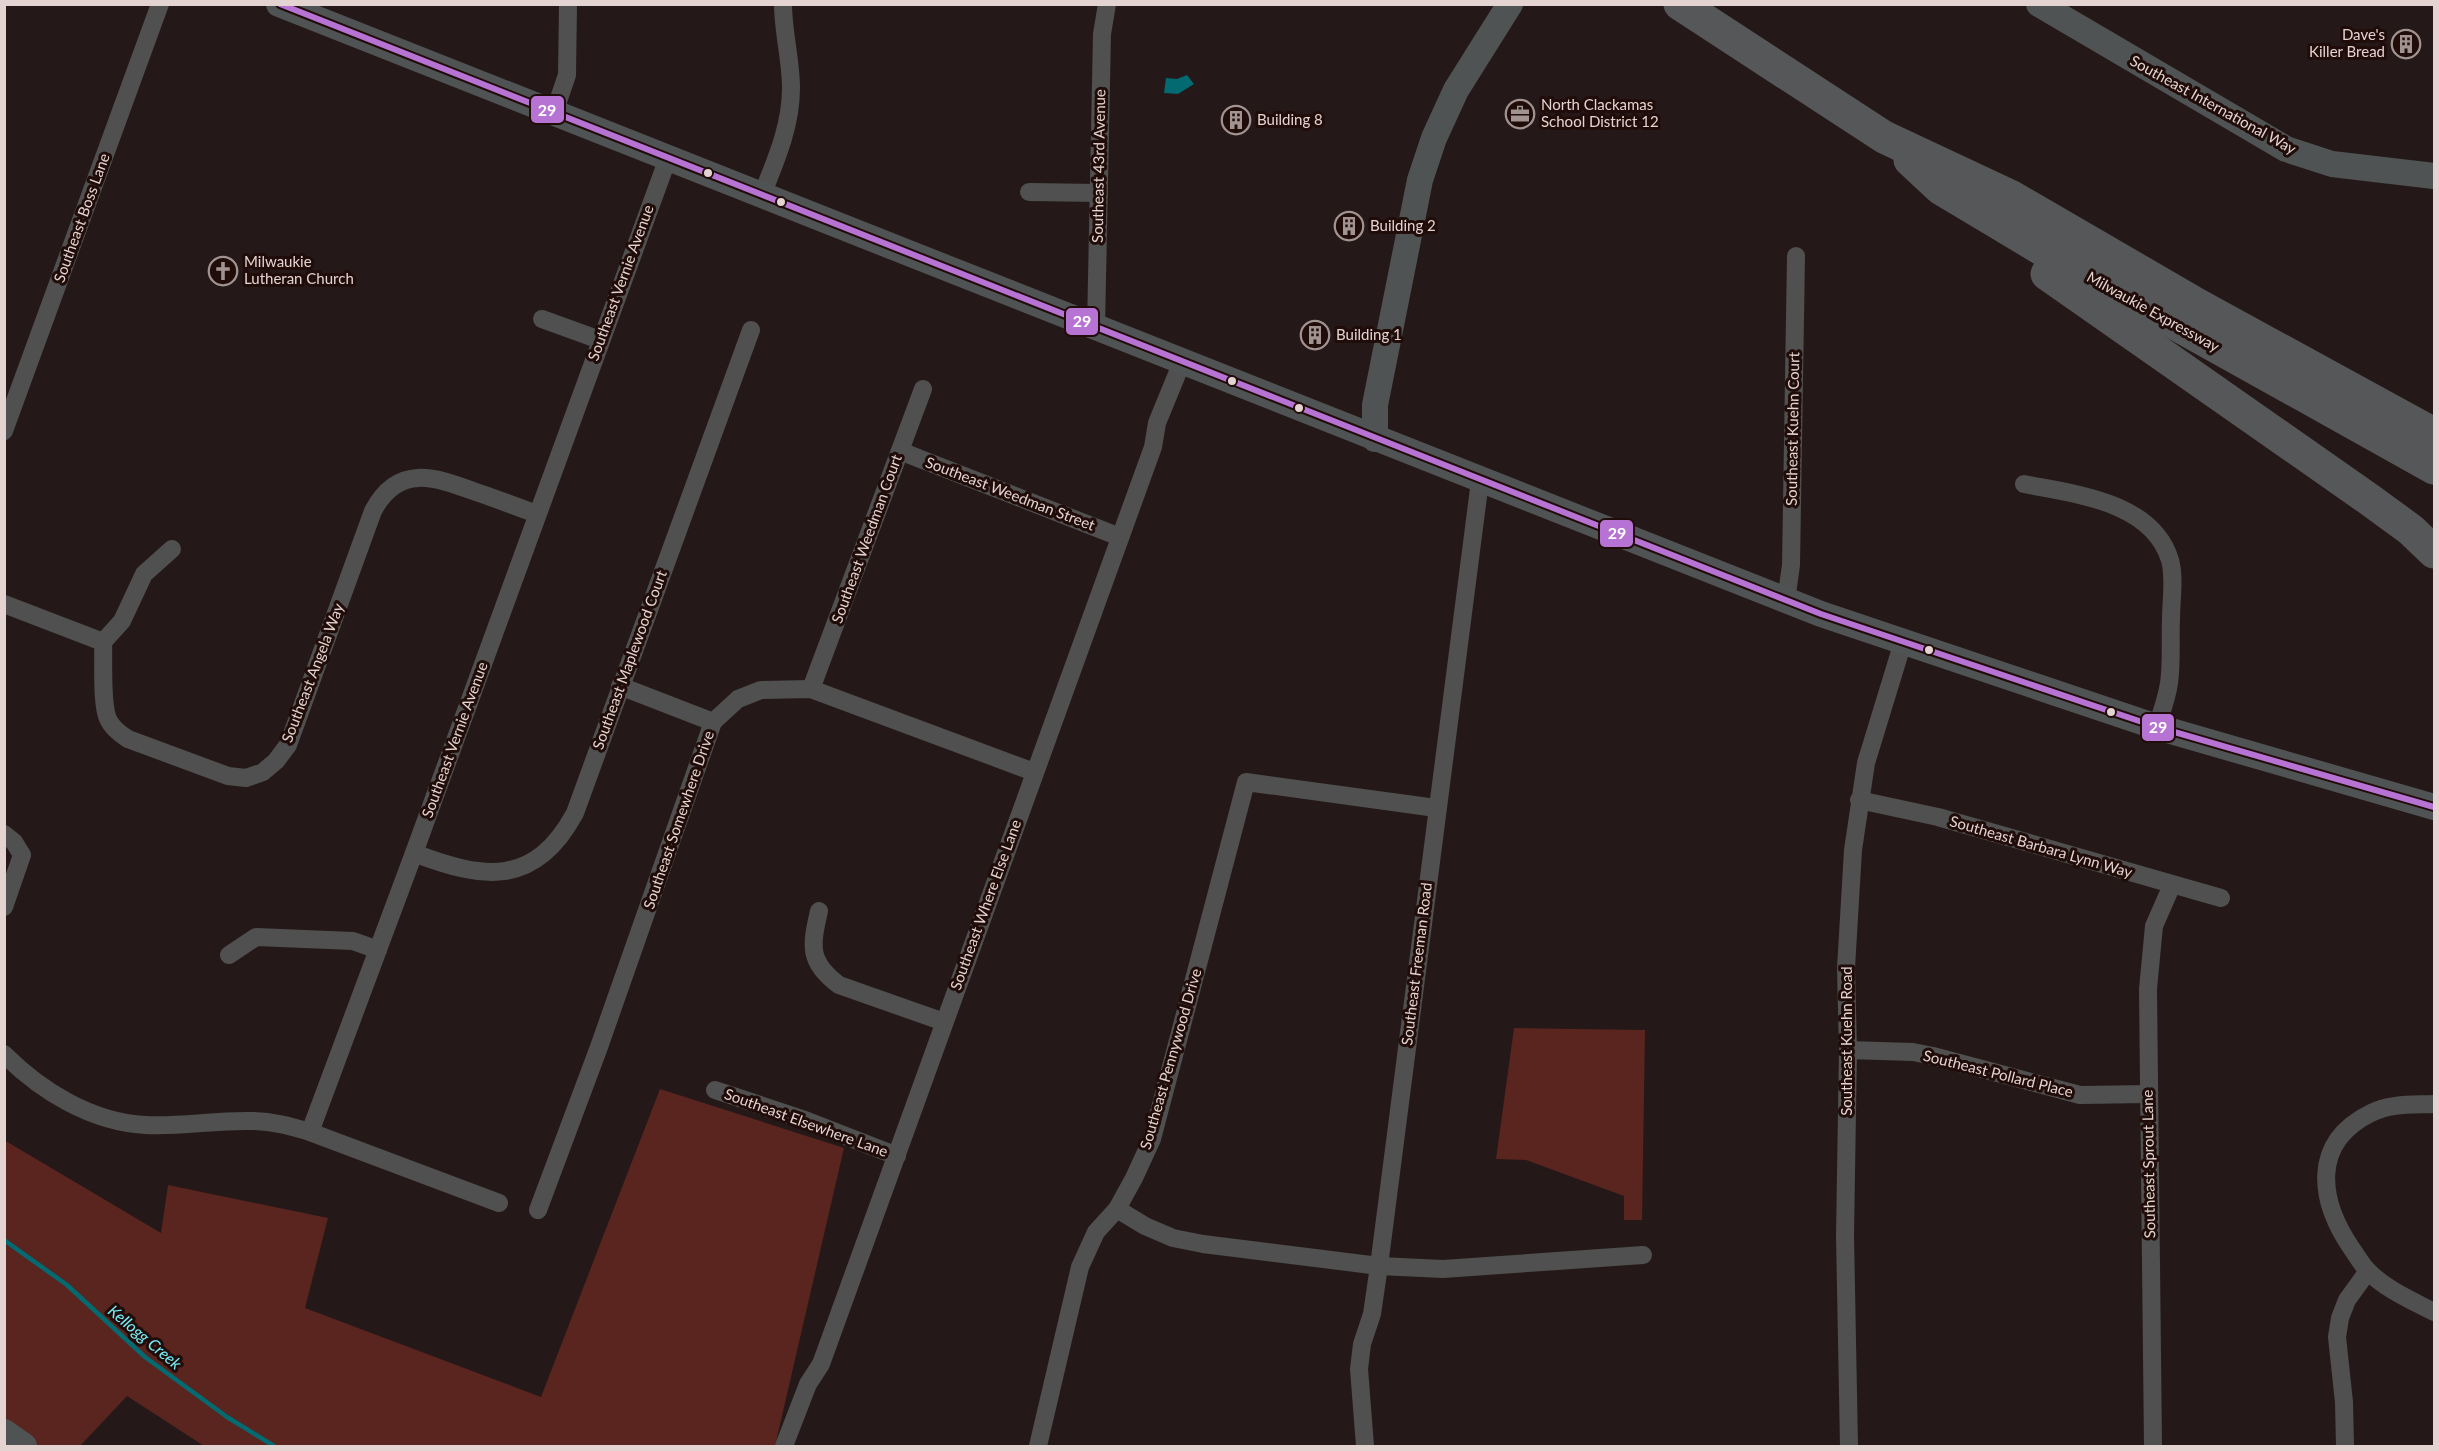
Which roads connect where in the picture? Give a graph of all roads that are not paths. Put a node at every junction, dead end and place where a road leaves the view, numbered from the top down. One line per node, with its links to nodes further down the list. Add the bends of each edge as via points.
1 (160, 4): 25 (street, Southeast Boss Lane)
2 (279, 4): 9 (main road)
3 (568, 4): 10 (street, via 567,75)
4 (783, 4): 17 (street, via 791,87 789,117)
5 (1107, 4): 16 (street, Southeast 43rd Avenue, via 1102,34)
6 (1510, 4): 27 (main road, via 1456,90 1420,180 1375,405)
7 (1680, 4): 11 (highway, Milwaukie Expressway)
8 (2039, 4): 13 (main road, Southeast International Way, via 2286,149 2332,164)
9 (305, 10): 10 (main road)
10 (554, 113): 12 (main road)
11 (1884, 137): 14 (highway, Milwaukie Expressway); 26 (highway, Milwaukie Expressway, via 2012,197 2198,305)
12 (668, 158): 17 (main road); 22 (street, Southeast Vernie Avenue)
13 (2434, 177)
14 (1940, 188): 29 (highway, Milwaukie Expressway, via 2162,318); 35 (highway, via 2015,252 2370,500)
15 (1029, 192): 16 (street)
16 (1099, 193): 20 (street, Southeast 43rd Avenue)
17 (762, 195): 20 (main road)
18 (1796, 256): 36 (street, Southeast Kuehn Court, via 1791,565)
19 (542, 319): 22 (street)
20 (1096, 328): 23 (main road)
21 (751, 330): 40 (street, Southeast Maplewood Court)
22 (600, 340): 32 (street, Southeast Vernie Avenue)
23 (1182, 362): 27 (main road); 33 (street, Southeast Where Else Lane, via 1157,423 1153,447)
24 (923, 389): 28 (street, Southeast Weedman Court)
25 (4, 431)
26 (2434, 434)
27 (1375, 439): 30 (main road)
28 (900, 451): 33 (street, Southeast Weedman Street); 41 (street, Southeast Weedman Court)
29 (2434, 468)
30 (1480, 481): 36 (main road); 47 (street, Southeast Freeman Road)
31 (2024, 484): 43 (street, via 2088,497 2132,515 2150,529 2166,551 2172,573 2169,682)
32 (537, 514): 38 (street, Southeast Angela Way, via 432,477 391,486 373,512 288,744 263,772 246,777 228,776 128,740 116,731 105,705); 49 (street, Southeast Vernie Avenue)
33 (1120, 537): 44 (street, Southeast Where Else Lane)
34 (172, 549): 38 (street, via 144,574 122,621)
35 (2434, 552)
36 (1786, 601): 39 (main road)
37 (4, 604): 38 (street)
38 (103, 642)
39 (1903, 642): 43 (main road); 45 (street, Southeast Kuehn Road)
40 (620, 686): 42 (street); 49 (street, Southeast Maplewood Court, via 575,813 565,833 549,849 531,863 485,873 463,870)
41 (811, 689): 42 (street, Southeast Somewhere Drive, via 761,690 738,699); 44 (street, Southeast Somewhere Drive)
42 (713, 722): 66 (street, Southeast Somewhere Drive)
43 (2157, 727): 46 (main road)
44 (1034, 772): 56 (street, Southeast Where Else Lane)
45 (1859, 800): 50 (street, Southeast Barbara Lynn Way, via 1938,817); 57 (street, Southeast Kuehn Road, via 1846,968)
46 (2434, 807)
47 (1436, 808): 65 (street, Southeast Pennywood Drive, via 1246,782 1152,1139); 68 (street, Southeast Freeman Road)
48 (4, 834): 52 (street, via 22,855)
49 (414, 853): 54 (street, Southeast Vernie Avenue)
50 (2172, 885): 51 (street, Southeast Barbara Lynn Way); 60 (street, Southeast Sprout Lane, via 2154,926 2150,951)
51 (2221, 898)
52 (4, 907)
53 (819, 911): 56 (street, via 813,948 816,963 826,975 839,985)
54 (378, 950): 55 (street, via 353,941 256,937); 62 (street, Southeast Vernie Avenue)
55 (229, 955)
56 (944, 1022): 63 (street, Southeast Where Else Lane)
57 (1848, 1050): 60 (street, Southeast Pollard Place, via 1913,1052 2080,1095); 76 (street, Southeast Kuehn Road, via 1845,1235)
58 (4, 1054): 62 (street, via 25,1075 58,1096 112,1120 146,1125 251,1120)
59 (714, 1090): 63 (street, Southeast Elsewhere Lane)
60 (2148, 1094): 77 (street, Southeast Sprout Lane)
61 (2434, 1104): 69 (street, via 2372,1113 2352,1125 2337,1142 2328,1161 2326,1186 2330,1209)
62 (310, 1132): 64 (street)
63 (897, 1156): 73 (street, Southeast Where Else Lane, via 821,1364 808,1384)
64 (499, 1203)
65 (1117, 1209): 68 (street, via 1144,1227 1173,1238); 74 (street, via 1096,1232 1080,1267)
66 (538, 1210)
67 (1643, 1255): 68 (street, via 1443,1269)
68 (1379, 1266): 75 (street, Southeast Freeman Road, via 1359,1369)
69 (2368, 1271): 70 (street); 78 (street, via 2347,1300 2337,1337)
70 (2434, 1312)
71 (4, 1432): 72 (main road)
72 (24, 1446)
73 (784, 1446)
74 (1038, 1446)
75 (1365, 1446)
76 (1849, 1446)
77 (2153, 1446)
78 (2345, 1446)

